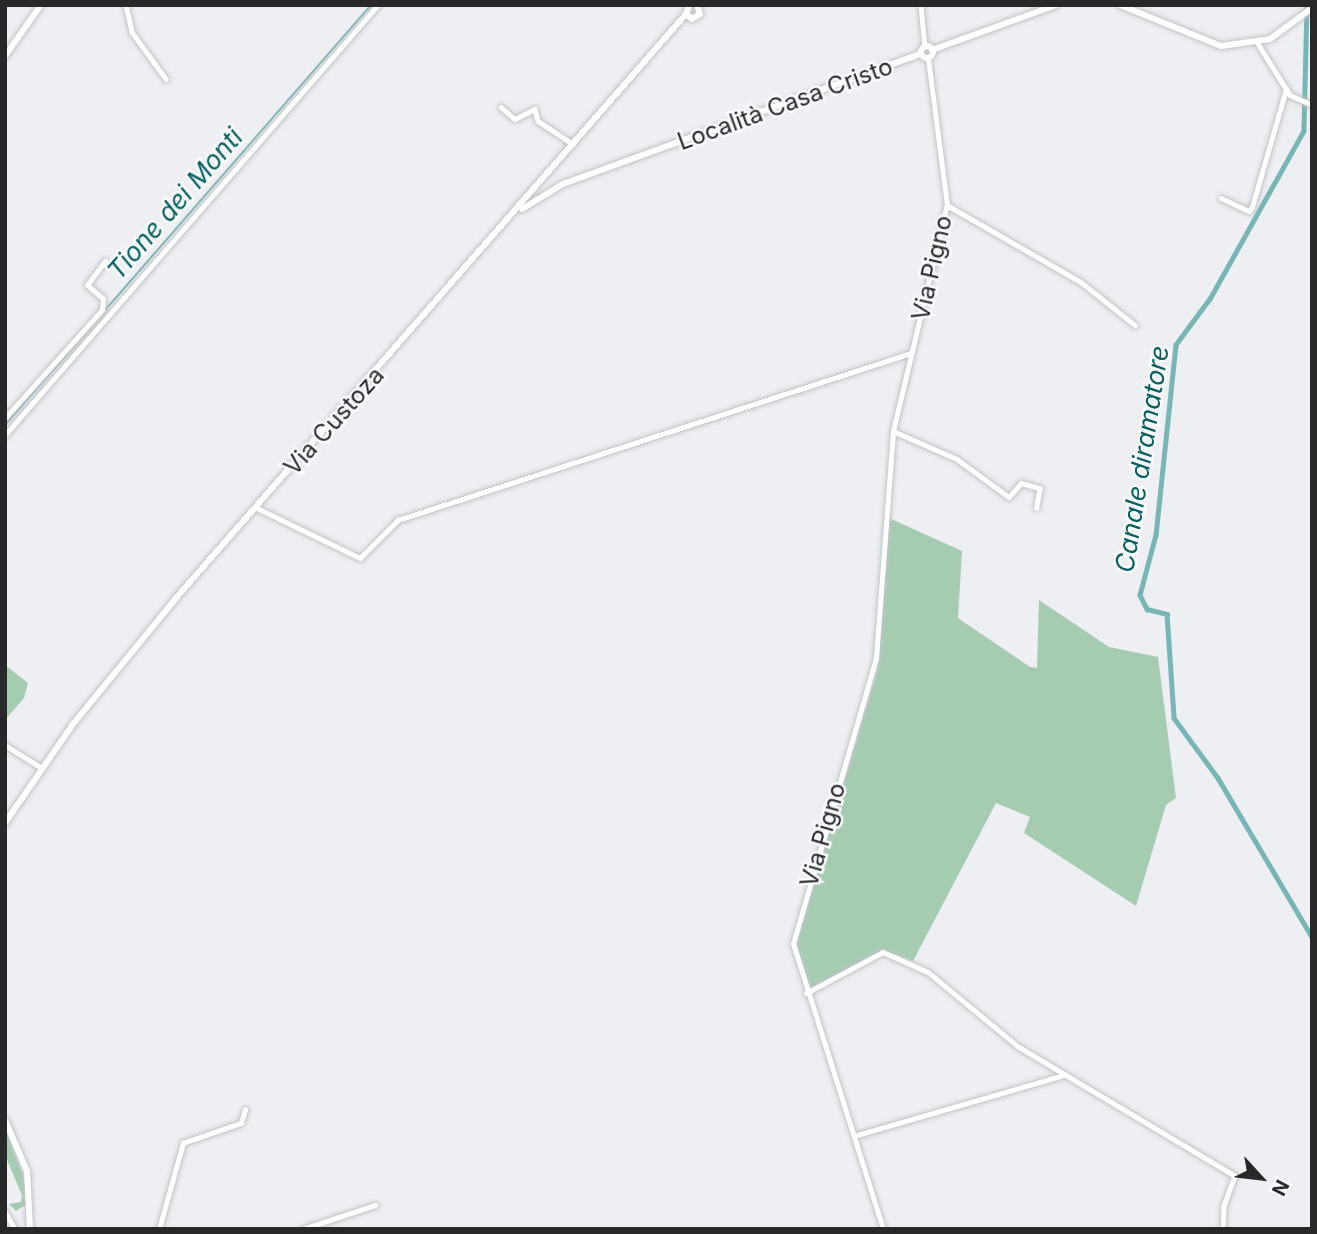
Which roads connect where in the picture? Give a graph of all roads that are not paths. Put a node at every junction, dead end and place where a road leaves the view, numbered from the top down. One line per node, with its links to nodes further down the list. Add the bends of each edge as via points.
1 (41, 5): 14 (main road)
2 (127, 5): 15 (street, via 132,32)
3 (378, 5): 32 (street)
4 (921, 5): 13 (street, Via Pigno)
5 (1120, 5): 12 (main road, via 1214,45)
6 (1055, 6): 13 (main road)
7 (700, 7): 10 (main road, Via Custoza)
8 (687, 8): 10 (main road, Via Custoza); 11 (main road, Via Custoza)
9 (1311, 9): 12 (main road)
10 (692, 19): 11 (main road, Via Custoza)
11 (675, 28): 19 (main road, Via Custoza)
12 (1257, 42): 16 (street)
13 (925, 53): 21 (main road, Località Casa Cristo); 25 (street, Via Pigno)
14 (5, 56)
15 (166, 79)
16 (1286, 89): 17 (street); 24 (street, via 1252,207 1249,211)
17 (1309, 104)
18 (501, 107): 19 (street, via 515,119 535,109 538,121)
19 (573, 145): 20 (main road, Via Custoza)
20 (547, 175): 21 (main road); 22 (main road, Via Custoza)
21 (559, 184): 22 (main road); 23 (main road)
22 (537, 186): 23 (main road); 26 (main road, Via Custoza)
23 (549, 191): 26 (main road)
24 (1221, 198)
25 (947, 205): 28 (street, via 1082,282); 29 (street, Via Pigno)
26 (507, 222): 33 (main road, Via Custoza)
27 (105, 261): 30 (street, via 87,282 104,302 102,310)
28 (1135, 325)
29 (912, 353): 31 (street, Via Pigno); 33 (street, Via Pigno, via 398,520 360,558)
30 (5, 418)
31 (893, 431): 34 (street, via 957,459 1009,497 1021,483 1040,488); 38 (street, Via Pigno, via 876,658 793,944)
32 (5, 435)
33 (255, 507): 37 (main road, Via Custoza, via 73,723)
34 (1037, 508)
35 (5, 746): 36 (street)
36 (39, 766)
37 (5, 823)
38 (806, 993): 39 (street, via 886,952 928,972 964,1007); 42 (street, Via Pigno)
39 (1067, 1075): 42 (street); 50 (street, via 1235,1176 1224,1206)
40 (245, 1110): 47 (street, via 241,1123 183,1143)
41 (5, 1120): 46 (main road, via 27,1171)
42 (853, 1136): 49 (street, Via Pigno)
43 (375, 1205): 48 (street)
44 (5, 1211): 45 (street)
45 (15, 1229)
46 (28, 1229)
47 (159, 1229)
48 (303, 1229)
49 (883, 1229)
50 (1223, 1229)

